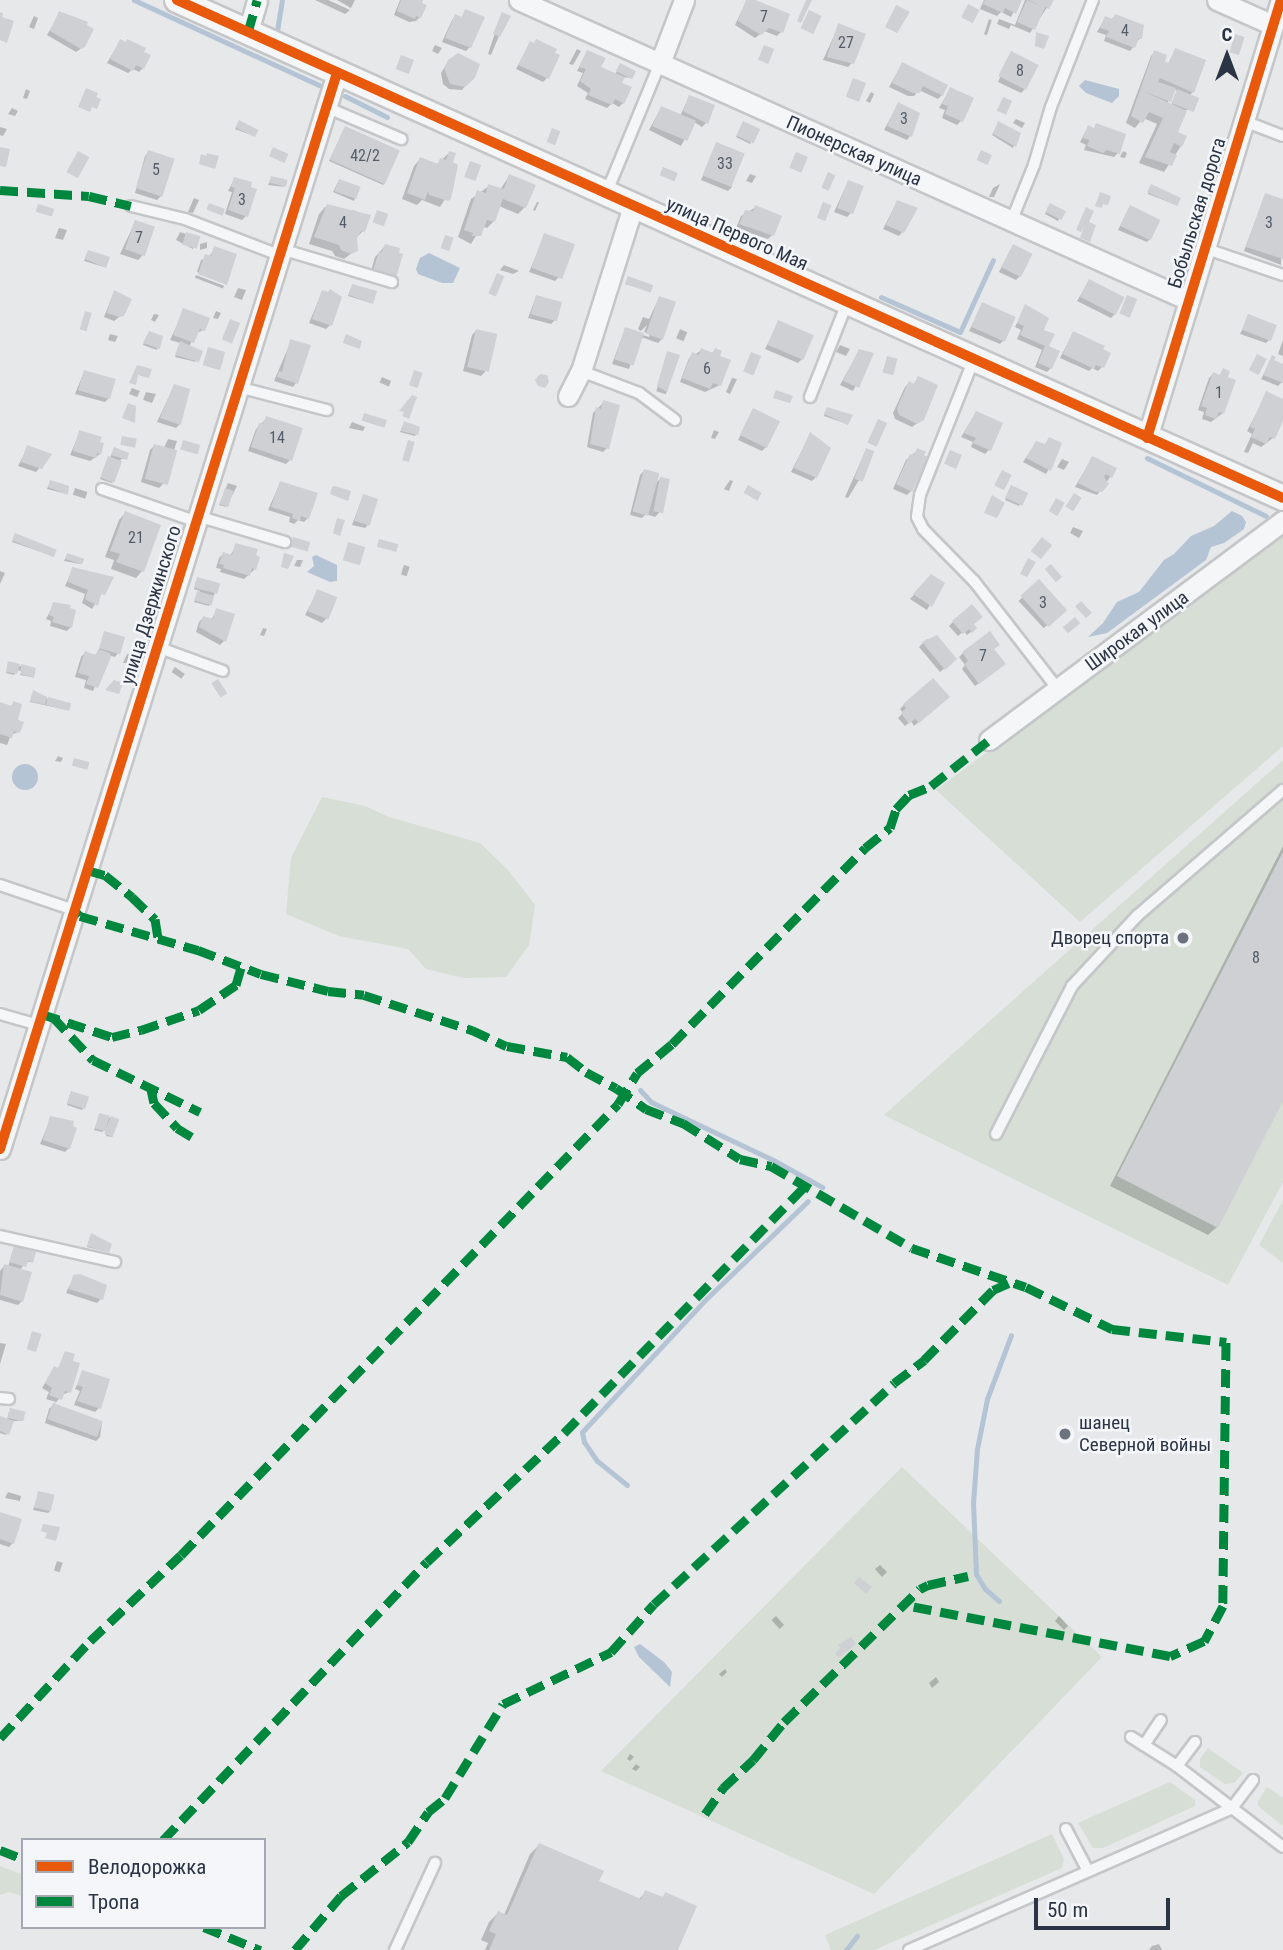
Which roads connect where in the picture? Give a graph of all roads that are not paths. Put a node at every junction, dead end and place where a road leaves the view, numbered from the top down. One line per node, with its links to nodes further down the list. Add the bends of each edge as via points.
1 (177, 0): 10 (street, улица Первого Мая)
2 (257, 0): 10 (street)
3 (519, 0): 8 (street, Пионерская улица)
4 (684, 0): 11 (street)
5 (1093, 0): 20 (lane)
6 (1217, 0): 9 (street)
7 (1281, 0): 9 (street, Бобыльская дорога)
8 (551, 6): 11 (street, Пионерская улица)
9 (1273, 25): 14 (street, Бобыльская дорога)
10 (248, 32): 12 (street, улица Первого Мая)
11 (660, 63): 17 (lane); 20 (street, Пионерская улица)
12 (337, 73): 13 (street, улица Дзержинского); 17 (street, улица Первого Мая)
13 (326, 107): 16 (lane); 22 (street, улица Дзержинского)
14 (1244, 121): 15 (lane); 21 (street, Бобыльская дорога)
15 (1283, 136)
16 (401, 139)
17 (606, 194): 19 (street, улица Первого Мая)
18 (131, 206): 22 (lane, via 185,219)
19 (633, 206): 26 (street, улица Первого Мая); 28 (street)
20 (1011, 222): 25 (street, Пионерская улица)
21 (1204, 248): 23 (lane); 25 (street, Бобыльская дорога)
22 (280, 252): 24 (lane); 29 (street, улица Дзержинского)
23 (1283, 275)
24 (392, 282)
25 (1188, 300): 34 (street, Бобыльская дорога)
26 (847, 302): 27 (street, улица Первого Мая); 31 (lane)
27 (974, 359): 34 (street, улица Первого Мая); 42 (lane, via 920,495 916,517 974,581)
28 (580, 371): 30 (street); 33 (lane, via 639,393)
29 (238, 387): 32 (lane); 37 (street, улица Дзержинского)
30 (568, 396)
31 (810, 397)
32 (327, 410)
33 (675, 420)
34 (1147, 438): 36 (street, улица Первого Мая)
35 (102, 489): 37 (lane)
36 (1283, 498)
37 (196, 519): 39 (lane); 40 (street, улица Дзержинского)
38 (1283, 521): 42 (street, Широкая улица)
39 (285, 542)
40 (156, 646): 41 (lane); 46 (street, улица Дзержинского)
41 (223, 671)
42 (1057, 688): 43 (street, Широкая улица)
43 (989, 740)
44 (1283, 790): 49 (lane, via 1137,916 1072,986)
45 (0, 885): 46 (lane)
46 (74, 910): 48 (street, улица Дзержинского)
47 (0, 1014): 48 (lane)
48 (38, 1025): 50 (street, улица Дзержинского)
49 (996, 1134)
50 (0, 1149)
51 (0, 1236): 52 (lane)
52 (115, 1262)
53 (1161, 1720): 56 (lane)
54 (1131, 1737): 56 (lane)
55 (1195, 1742): 57 (lane)
56 (1144, 1745): 57 (lane)
57 (1177, 1766): 59 (lane)
58 (1252, 1780): 59 (lane)
59 (1232, 1808): 61 (lane); 63 (lane)
60 (1066, 1829): 63 (lane)
61 (1283, 1847)
62 (435, 1863): 64 (lane)
63 (1088, 1871): 65 (lane)
64 (395, 1950)
65 (909, 1950)

